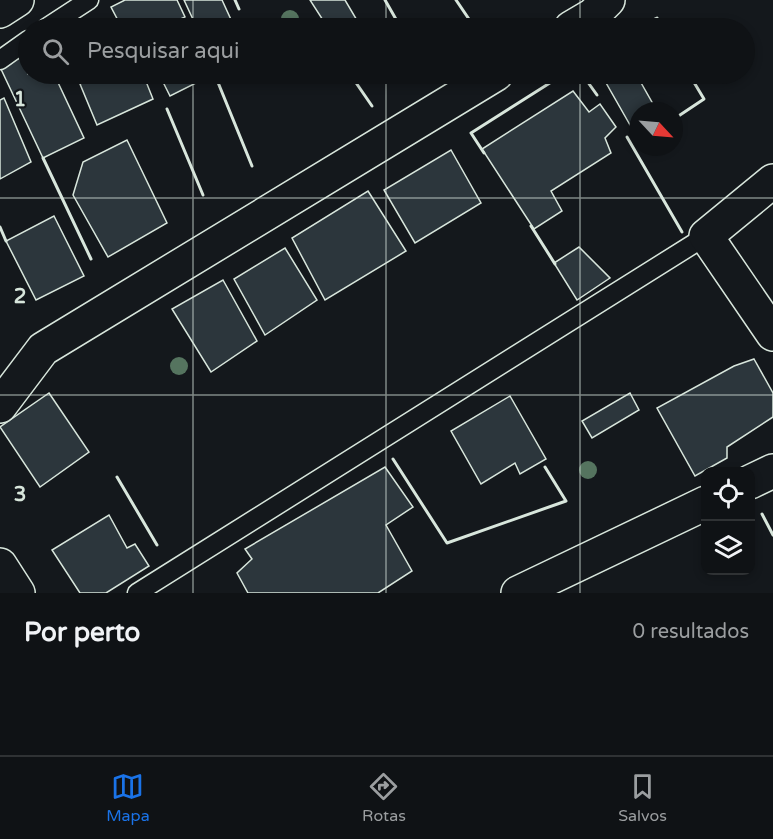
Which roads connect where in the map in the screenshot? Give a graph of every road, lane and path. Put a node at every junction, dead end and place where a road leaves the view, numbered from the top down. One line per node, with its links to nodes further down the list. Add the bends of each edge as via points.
1 (17, 0): 4 (street)
2 (89, 0): 5 (lane)
3 (608, 0): 6 (street)
4 (0, 11)
5 (61, 18)
6 (588, 18)
7 (18, 47): 8 (lane)
8 (0, 60)
9 (480, 84): 13 (street)
10 (773, 181): 11 (street)
11 (706, 236): 12 (street); 21 (lane)
12 (773, 334)
13 (43, 349): 14 (lane); 15 (street)
14 (0, 377)
15 (0, 406)
16 (773, 471): 17 (street)
17 (755, 480)
18 (701, 505): 22 (street)
19 (0, 565): 20 (street)
20 (18, 593)
21 (137, 593)
22 (518, 593)

